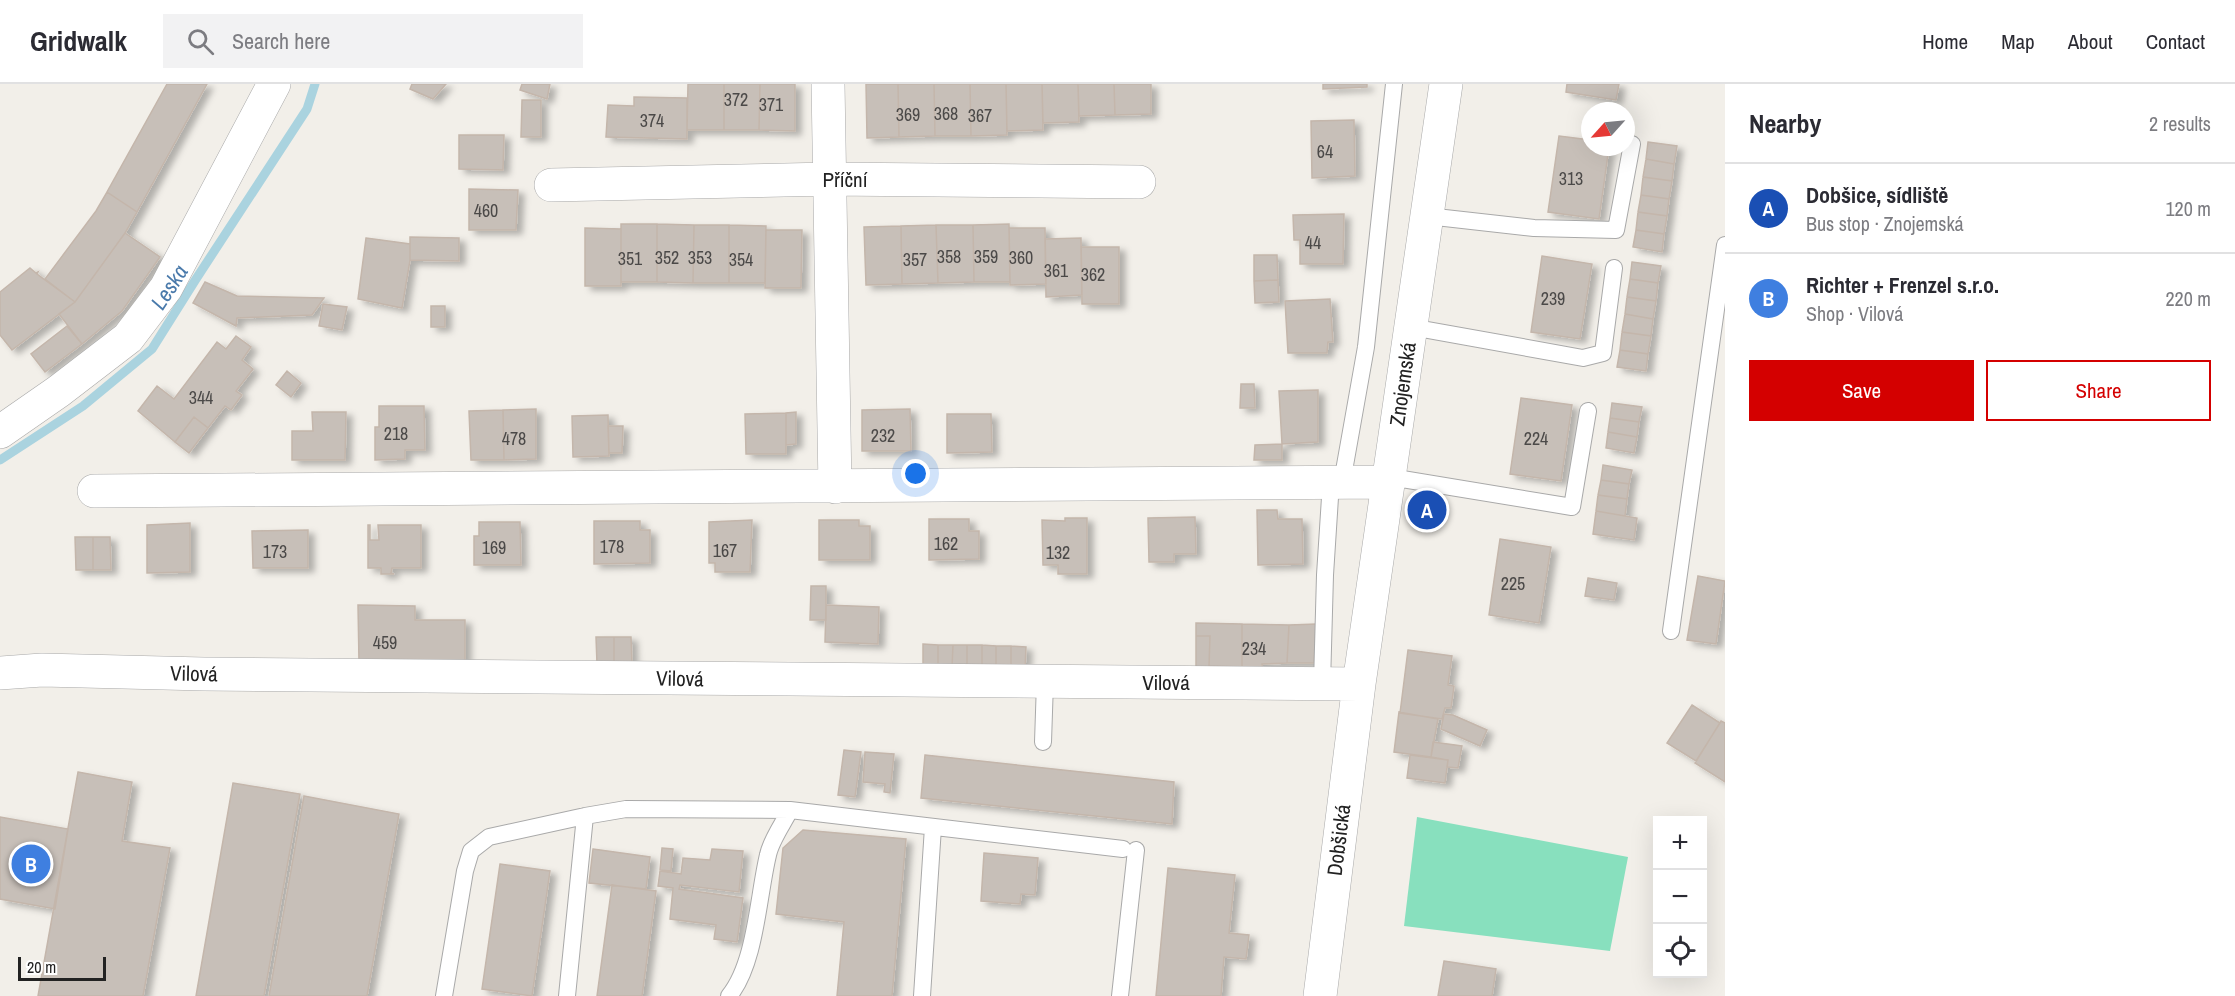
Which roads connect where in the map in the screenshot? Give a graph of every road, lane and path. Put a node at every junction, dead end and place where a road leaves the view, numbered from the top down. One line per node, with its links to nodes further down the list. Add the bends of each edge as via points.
1 (274, 84): 14 (street, via 166,288 148,314 128,338)
2 (828, 84): 6 (street)
3 (1394, 84): 16 (lane, via 1366,347)
4 (1446, 84): 9 (street, Znojemská)
5 (1630, 156): 9 (lane, via 1616,230 1534,228)
6 (829, 179): 7 (street, Příční); 8 (street, Příční); 17 (street)
7 (1139, 182)
8 (551, 185)
9 (1427, 216): 12 (street, Znojemská)
10 (1725, 245): 19 (lane)
11 (1614, 268): 12 (lane, via 1602,353 1583,358)
12 (1411, 327): 15 (street, Znojemská)
13 (1588, 411): 15 (lane, via 1572,507)
14 (0, 432)
15 (1390, 479): 16 (street); 23 (street, Znojemská)
16 (1337, 482): 17 (street); 22 (lane, via 1325,575)
17 (835, 487): 18 (street)
18 (94, 491)
19 (1671, 631)
20 (0, 673): 21 (street, Vilová, via 42,670)
21 (1045, 682): 22 (street, Vilová); 24 (lane)
22 (1322, 684): 23 (street, Vilová)
23 (1359, 684): 33 (street, Dobšická)
24 (1043, 742)
25 (790, 810): 26 (lane, via 626,809); 27 (lane); 30 (lane, via 768,852 754,933)
26 (585, 816): 28 (lane, via 489,837 471,851); 29 (lane)
27 (933, 827): 31 (lane); 32 (lane, via 1129,850)
28 (444, 996)
29 (567, 996)
30 (729, 996)
31 (922, 996)
32 (1120, 996)
33 (1320, 996)

